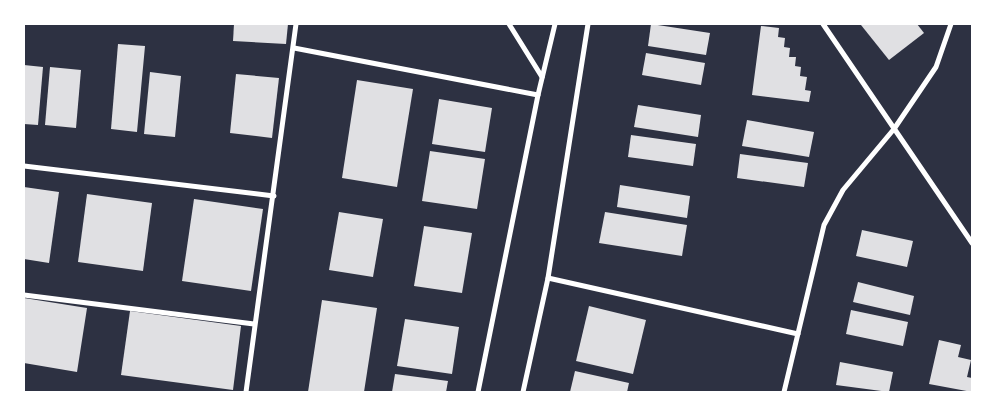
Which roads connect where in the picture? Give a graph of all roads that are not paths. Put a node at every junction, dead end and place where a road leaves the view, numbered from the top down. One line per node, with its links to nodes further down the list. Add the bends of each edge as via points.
1 (296, 24): 7 (street)
2 (509, 24): 8 (street)
3 (554, 24): 8 (street)
4 (588, 24): 14 (street)
5 (823, 24): 10 (street)
6 (951, 24): 10 (street, via 936,67)
7 (294, 48): 9 (street); 12 (street)
8 (542, 77): 9 (street)
9 (538, 95): 19 (street)
10 (894, 129): 13 (street); 17 (street, via 843,190 824,225)
11 (24, 166): 12 (street)
12 (274, 196): 16 (street)
13 (972, 243)
14 (548, 278): 17 (street); 20 (street)
15 (24, 295): 16 (street)
16 (254, 324): 18 (street)
17 (798, 334): 21 (street)
18 (246, 392)
19 (478, 392)
20 (523, 392)
21 (784, 392)

